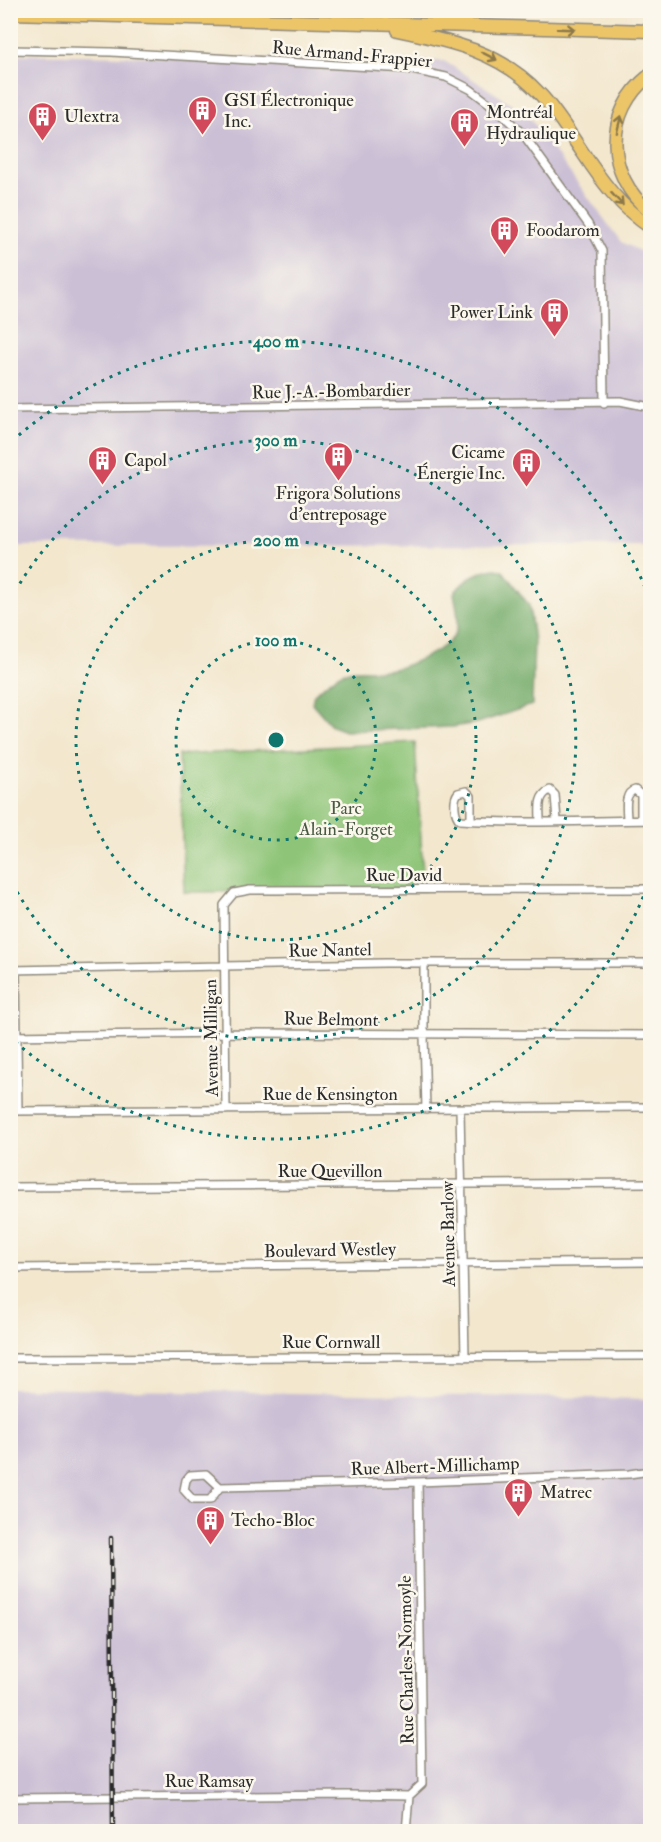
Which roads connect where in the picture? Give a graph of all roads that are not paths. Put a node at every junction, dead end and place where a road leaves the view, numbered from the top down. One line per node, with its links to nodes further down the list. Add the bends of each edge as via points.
1 (10, 13): 2 (highway)
2 (360, 23): 3 (highway, one-way to 3); 7 (highway, one-way to 7, via 451,42 509,68 549,104 618,200)
3 (651, 31)
4 (10, 50): 8 (street, Rue Armand-Frappier, via 121,52 407,69 446,77 470,89 523,134 588,224 602,251)
5 (651, 75): 6 (highway, one-way to 5, via 629,189 617,162 615,146 624,108 636,88)
6 (651, 212)
7 (651, 227)
8 (604, 403): 9 (street, Rue J.-A.-Bombardier, via 620,401); 10 (street, Rue J.-A.-Bombardier)
9 (651, 407)
10 (10, 409)
11 (627, 820): 12 (street); 12 (street, via 627,795 634,790 641,796); 16 (street)
12 (641, 820): 13 (street)
13 (651, 820)
14 (471, 821): 15 (street)
15 (540, 821): 16 (street); 16 (street, via 540,801 550,790 555,795)
16 (556, 821)
17 (651, 890): 20 (street, Rue David, via 250,890 234,893 224,905)
18 (424, 963): 19 (street, Rue Nantel); 20 (street, Rue Nantel); 23 (street)
19 (651, 963)
20 (225, 967): 21 (street, Rue Nantel); 22 (street, Avenue Milligan)
21 (13, 970): 25 (street)
22 (226, 1033): 23 (street, Rue Belmont); 25 (street, Rue Belmont); 29 (street, Avenue Milligan)
23 (424, 1035): 24 (street, Rue Belmont); 27 (street)
24 (651, 1035)
25 (14, 1036): 30 (street)
26 (651, 1107): 28 (street, Rue de Kensington)
27 (426, 1109): 28 (street, Rue de Kensington); 29 (street, Rue de Kensington)
28 (460, 1109): 32 (street, Avenue Barlow)
29 (226, 1110): 30 (street, Rue de Kensington)
30 (14, 1111)
31 (651, 1184): 32 (street, Rue Quevillon)
32 (462, 1185): 33 (street, Rue Quevillon); 35 (street, Avenue Barlow)
33 (10, 1187)
34 (651, 1262): 35 (street, Boulevard Westley)
35 (464, 1264): 36 (street, Boulevard Westley); 39 (street, Avenue Barlow)
36 (10, 1268)
37 (651, 1356): 39 (street, Rue Cornwall)
38 (10, 1358): 39 (street, Rue Cornwall)
39 (465, 1358)
40 (651, 1471): 41 (street, Rue Albert-Millichamp)
41 (418, 1482): 42 (street, Rue Albert-Millichamp); 43 (street, Rue Charles-Normoyle, via 422,1784)
42 (220, 1487): 42 (street, Rue Albert-Millichamp, via 207,1474 190,1475 183,1490 193,1500 210,1500)
43 (409, 1796): 44 (street, Rue Ramsay); 45 (street, Rue Charles-Normoyle)
44 (10, 1798)
45 (406, 1832)

